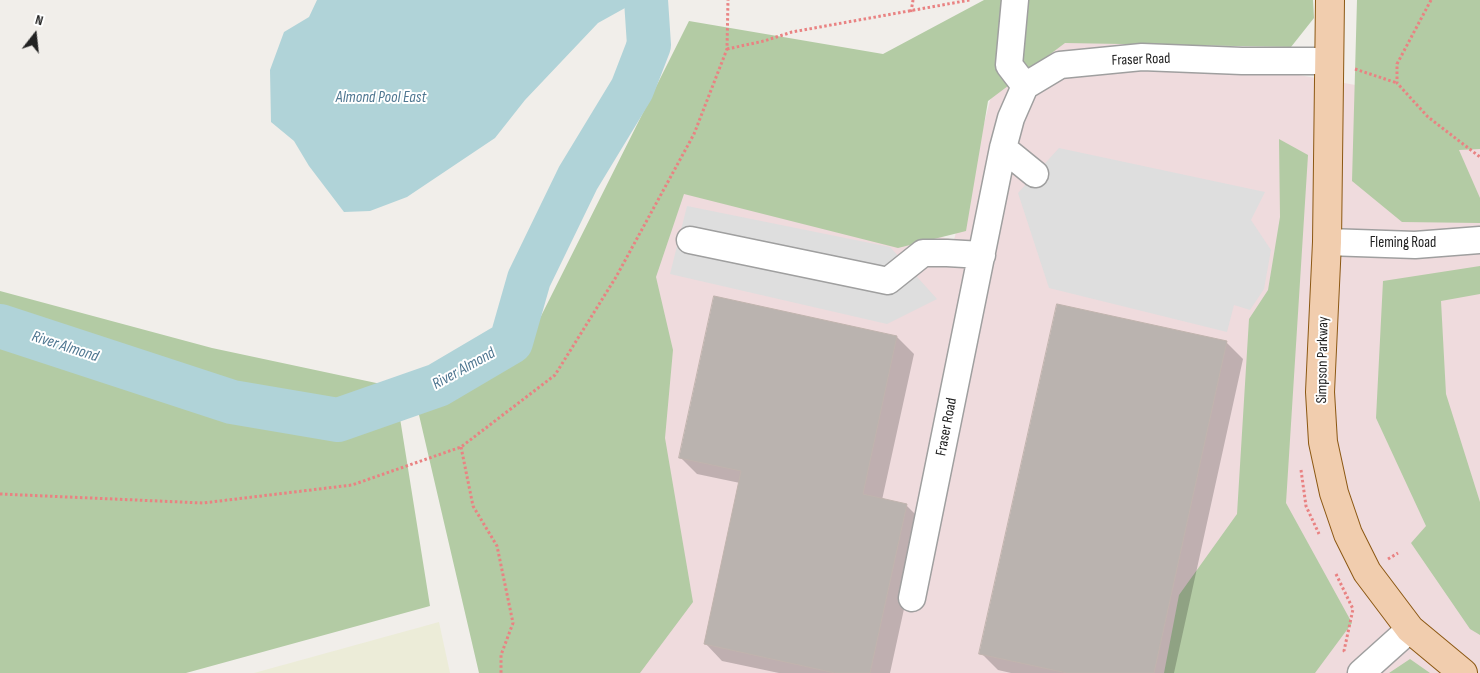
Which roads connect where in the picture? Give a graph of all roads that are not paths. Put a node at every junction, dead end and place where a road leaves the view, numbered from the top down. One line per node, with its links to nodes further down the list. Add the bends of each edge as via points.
1 (1015, 0): 4 (street, via 1008,65)
2 (1330, 0): 3 (main road, Simpson Parkway)
3 (1329, 61): 4 (street, Fraser Road, via 1142,57 1060,65); 9 (main road, Simpson Parkway)
4 (1025, 86): 5 (street, Fraser Road)
5 (1003, 148): 6 (street); 10 (street, Fraser Road)
6 (1035, 174)
7 (690, 240): 10 (street, via 888,281 922,253)
8 (1480, 240): 9 (street, Fleming Road, via 1415,246)
9 (1327, 242): 12 (main road, Simpson Parkway, via 1320,392 1323,442 1334,493 1348,534 1367,572)
10 (982, 255): 11 (street, Fraser Road)
11 (912, 598)
12 (1410, 628): 13 (street); 14 (main road, Simpson Parkway)
13 (1362, 672)
14 (1463, 673)

